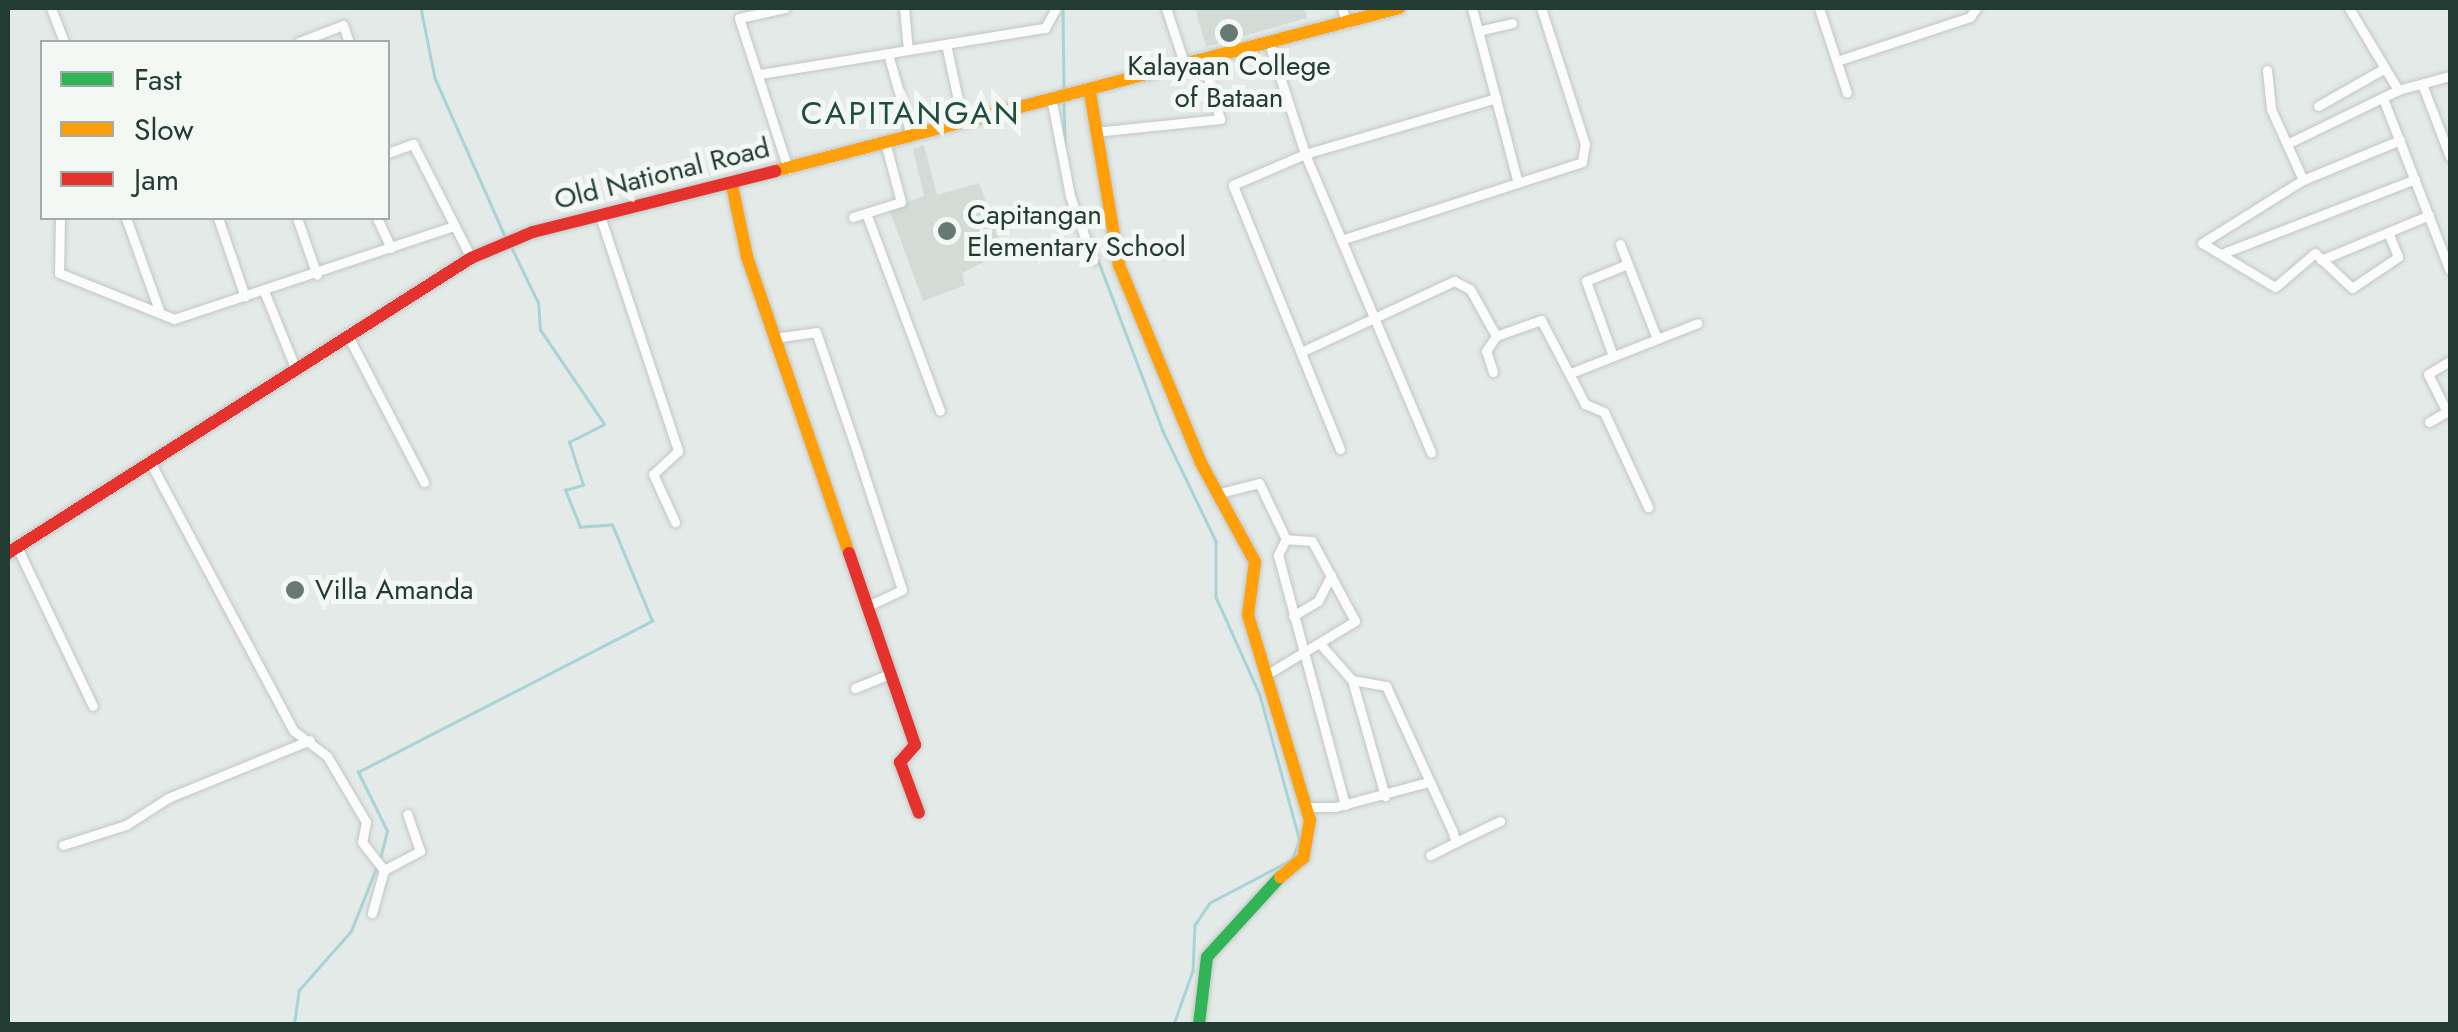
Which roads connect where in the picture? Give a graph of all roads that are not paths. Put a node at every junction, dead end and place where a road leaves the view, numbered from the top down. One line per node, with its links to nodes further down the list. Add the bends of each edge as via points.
1 (51, 8): 18 (street)
2 (772, 8): 3 (street); 30 (street, via 739,18)
3 (785, 8)
4 (904, 8): 23 (street)
5 (1056, 8): 21 (street, via 1045,28)
6 (1166, 8): 28 (street)
7 (1342, 8): 16 (street)
8 (1398, 8): 16 (street, Old National Road)
9 (1472, 8): 17 (street)
10 (1541, 8): 52 (street, via 1586,154 1582,162)
11 (1835, 8): 14 (street)
12 (1976, 8): 25 (street, via 1970,17)
13 (2349, 8): 27 (street)
14 (1820, 10): 25 (street)
15 (1512, 22): 17 (street)
16 (1346, 23): 22 (street, Old National Road)
17 (1478, 30): 36 (street)
18 (63, 40)
19 (304, 40): 20 (street, via 343,24)
20 (348, 40)
21 (946, 44): 23 (street); 40 (street)
22 (1270, 46): 26 (street, Old National Road); 47 (street)
23 (908, 50): 24 (street)
24 (888, 54): 30 (street); 42 (street)
25 (1836, 60): 35 (street)
26 (1204, 64): 28 (street, Old National Road); 41 (street, via 1220,119)
27 (2385, 68): 33 (street); 39 (street)
28 (1186, 69): 34 (street, Old National Road)
29 (2267, 70): 45 (street, via 2271,110)
30 (760, 74): 49 (street)
31 (2450, 76): 32 (street)
32 (2422, 84): 33 (street); 48 (street)
33 (2398, 90): 38 (street)
34 (1090, 93): 37 (street, Old National Road); 41 (street)
35 (1847, 93)
36 (1496, 98): 47 (street); 52 (street)
37 (1061, 100): 40 (street, Old National Road); 70 (street, via 1070,196)
38 (2384, 100): 43 (street); 45 (street)
39 (2318, 106)
40 (963, 122): 42 (street, Old National Road)
41 (1092, 132): 97 (street, via 1119,265)
42 (911, 135): 44 (street, Old National Road)
43 (2400, 140): 50 (street); 51 (street)
44 (885, 142): 49 (street, Old National Road); 55 (street, via 900,202)
45 (2289, 143): 51 (street)
46 (390, 152): 63 (street, via 414,144)
47 (1304, 154): 65 (street); 84 (street, via 1234,185)
48 (2450, 156)
49 (788, 169): 53 (street, Old National Road)
50 (2415, 179): 56 (street); 68 (street)
51 (2303, 180): 68 (street, via 2213,231 2202,243)
52 (1518, 183): 65 (street)
53 (732, 185): 54 (street, Old National Road); 82 (street)
54 (600, 213): 69 (street, Old National Road); 99 (street, via 678,451 652,474)
55 (866, 213): 57 (street); 90 (street)
56 (2428, 215): 64 (street); 73 (street)
57 (853, 216)
58 (60, 220): 77 (street, via 59,273)
59 (127, 220): 77 (street)
60 (219, 220): 76 (street)
61 (297, 220): 74 (street)
62 (377, 220): 67 (street)
63 (453, 226): 67 (street); 69 (street)
64 (2388, 232): 71 (street); 71 (street, via 2398,257 2354,287)
65 (1341, 240): 78 (street)
66 (1620, 244): 72 (street)
67 (392, 248): 74 (street)
68 (2221, 254): 71 (street, via 2275,287 2314,254)
69 (471, 258): 80 (street, Old National Road)
70 (1093, 260)
71 (2321, 260)
72 (1625, 265): 83 (street); 85 (street, via 1586,281)
73 (2450, 271)
74 (317, 275): 75 (street)
75 (264, 291): 76 (street); 87 (street)
76 (245, 297): 77 (street, via 174,318)
77 (160, 313)
78 (1376, 322): 81 (street, via 1454,281 1470,289); 84 (street); 94 (street)
79 (1698, 323): 83 (street)
80 (346, 334): 87 (street, Old National Road); 96 (street)
81 (1496, 336): 88 (street, via 1486,350); 89 (street, via 1541,320)
82 (774, 338): 103 (street); 103 (street, via 816,332 902,590)
83 (1657, 339): 85 (street)
84 (1300, 352): 93 (street)
85 (1613, 356): 89 (street)
86 (2450, 361): 91 (street, via 2428,374)
87 (294, 366): 95 (street, Old National Road)
88 (1493, 372)
89 (1571, 373): 98 (street, via 1585,404 1604,412)
90 (940, 411)
91 (2449, 411): 92 (street)
92 (2429, 422)
93 (1340, 450)
94 (1431, 452)
95 (149, 460): 101 (street, Old National Road); 112 (street, via 294,731)
96 (424, 482)
97 (1220, 493): 100 (street, via 1260,484); 108 (street, via 1255,562 1246,592)
98 (1648, 507)
99 (675, 522)
100 (1286, 539): 102 (street, via 1312,541); 104 (street, via 1278,555)
101 (12, 550): 111 (street)
102 (1331, 575): 104 (street, via 1318,601); 105 (street, via 1356,622)
103 (866, 606): 107 (street)
104 (1293, 616): 106 (street)
105 (1322, 646): 106 (street); 109 (street)
106 (1304, 658): 108 (street); 115 (street)
107 (890, 674): 110 (street); 117 (street, via 915,745 900,762)
108 (1266, 675): 116 (street)
109 (1352, 680): 113 (street, via 1386,686); 114 (street)
110 (855, 688)
111 (93, 706)
112 (310, 740): 121 (street, via 168,798 126,825); 123 (street, via 366,822 362,842)
113 (1428, 782): 114 (street); 120 (street)
114 (1386, 796): 115 (street)
115 (1345, 805): 116 (street)
116 (1306, 806): 125 (street, via 1310,842 1303,858 1250,902 1208,957)
117 (919, 813)
118 (407, 814): 123 (street, via 420,850)
119 (1500, 822): 120 (street)
120 (1456, 842): 122 (street)
121 (63, 845)
122 (1430, 855)
123 (384, 870): 124 (street)
124 (372, 913)
125 (1199, 1024)

